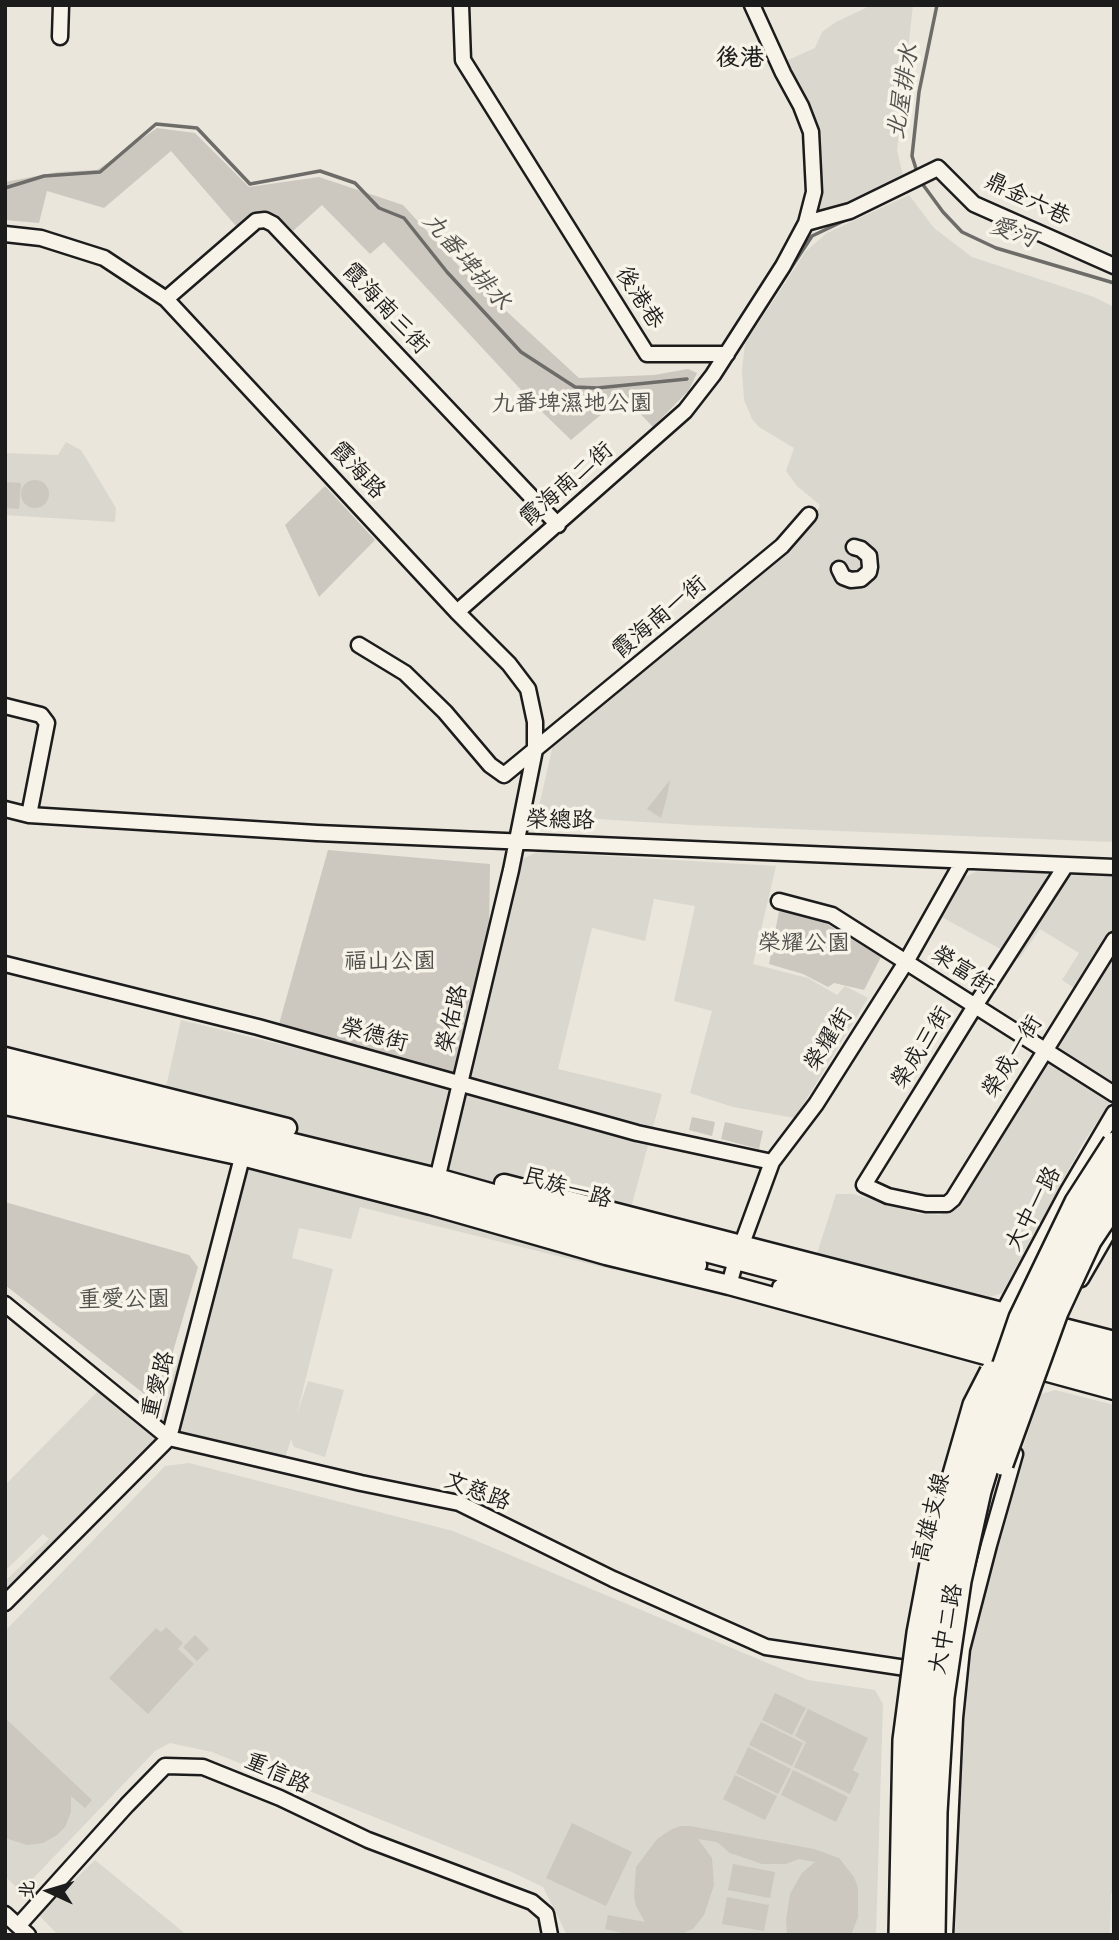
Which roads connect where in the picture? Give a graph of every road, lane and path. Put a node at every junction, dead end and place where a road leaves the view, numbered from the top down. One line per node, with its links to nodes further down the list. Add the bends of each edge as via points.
1 (61, 5): 4 (street)
2 (461, 5): 9 (street, 後港巷, via 463,60 647,354)
3 (751, 5): 5 (street, via 811,132 814,191)
4 (60, 37)
5 (806, 223): 7 (street, 鼎金六巷, via 850,211 938,168 974,204); 9 (street)
6 (5, 234): 8 (street, 霞海路, via 41,238 104,258)
7 (1114, 266)
8 (166, 299): 11 (street, 霞海南三街, via 256,221 273,224); 14 (street, 霞海路)
9 (727, 354): 11 (street, 霞海南二街, via 685,411)
10 (809, 515): 17 (street, 霞海南一街, via 782,546)
11 (558, 525): 14 (street, 霞海南二街)
12 (854, 547): 13 (street, via 869,556 869,572 850,580)
13 (839, 569)
14 (457, 612): 17 (street, 霞海路, via 528,689)
15 (359, 645): 17 (street, 霞海南一街, via 405,673 503,775)
16 (5, 706): 19 (street, via 41,715 47,723)
17 (535, 750): 20 (street, 霞海路)
18 (5, 809): 19 (street, 榮總路)
19 (29, 815): 20 (street, 榮總路)
20 (517, 842): 21 (street, 榮總路); 32 (street, 榮佑路)
21 (963, 860): 22 (street, 榮總路); 26 (street, 榮耀街)
22 (1066, 865): 23 (street, 榮總路); 28 (street, 榮成三街)
23 (1114, 867)
24 (779, 901): 26 (street, 榮富街, via 832,915)
25 (1114, 940): 29 (street, 榮成一街)
26 (906, 962): 28 (street, 榮富街); 39 (street, 榮耀街, via 816,1104)
27 (5, 964): 32 (street, 榮德街)
28 (975, 1006): 29 (street, 榮富街); 43 (street, 榮成三街, via 864,1185 926,1204 947,1204)
29 (1043, 1051): 34 (street, 榮富街); 43 (street, 榮成一街)
30 (5, 1057): 37 (main road, 民族一路)
31 (5, 1073): 37 (main road, 民族一路)
32 (461, 1084): 39 (street, 榮德街, via 637,1133); 42 (street, 榮佑路)
33 (5, 1091): 37 (main road, 民族一路)
34 (1114, 1094)
35 (5, 1105): 37 (main road, 民族一路)
36 (1114, 1113): 46 (street, 大中一路)
37 (247, 1137): 42 (main road, 民族一路); 42 (main road, 民族一路); 56 (street, 重愛路)
38 (1114, 1143): 50 (highway, 高雄支線, bridge)
39 (772, 1162): 47 (street, 榮耀街)
40 (1114, 1171): 57 (highway, 高雄支線, bridge, via 1056,1276 1013,1382 980,1491)
41 (1114, 1184): 48 (street, via 1072,1267)
42 (436, 1186): 47 (main road, 民族一路); 47 (main road, 民族一路)
43 (953, 1199)
44 (1114, 1205): 57 (highway, bridge, via 1090,1241 1057,1312)
45 (1114, 1222): 48 (street)
46 (1036, 1253): 48 (street, via 1036,1287 1055,1297); 50 (street, 大中一路)
47 (735, 1267): 50 (main road, 民族一路); 50 (main road, 民族一路)
48 (1074, 1287): 52 (street)
49 (5, 1304): 56 (street, 文慈路)
50 (999, 1331): 52 (main road, 民族一路); 52 (main road, 民族一路); 59 (street, 大中二路, via 954,1462 922,1604); 65 (highway, bridge, via 936,1537 918,1633 904,1740); 66 (highway, 高雄支線, bridge, via 943,1583 927,1694)
51 (1114, 1341): 52 (main road, 民族一路)
52 (1052, 1350): 53 (main road, 民族一路); 54 (main road, 民族一路); 55 (main road, 民族一路); 60 (street, 大中二路, via 1009,1471 961,1649)
53 (1114, 1359)
54 (1114, 1375)
55 (1114, 1390)
56 (169, 1438): 58 (street, 重愛路); 59 (street, 文慈路, via 459,1503 766,1647)
57 (960, 1581): 67 (highway, 高雄支線, bridge, via 943,1697)
58 (5, 1603)
59 (913, 1669): 60 (street, 文慈路); 64 (street, 大中二路, via 893,1782); 65 (street, 大中二路)
60 (959, 1675): 68 (street, 大中二路)
61 (5, 1914): 62 (street)
62 (23, 1931): 63 (street, 重信路, via 165,1766 203,1767 368,1840 532,1902 546,1914)
63 (550, 1935)
64 (893, 1935)
65 (902, 1935)
66 (917, 1935)
67 (934, 1935)
68 (945, 1935)

